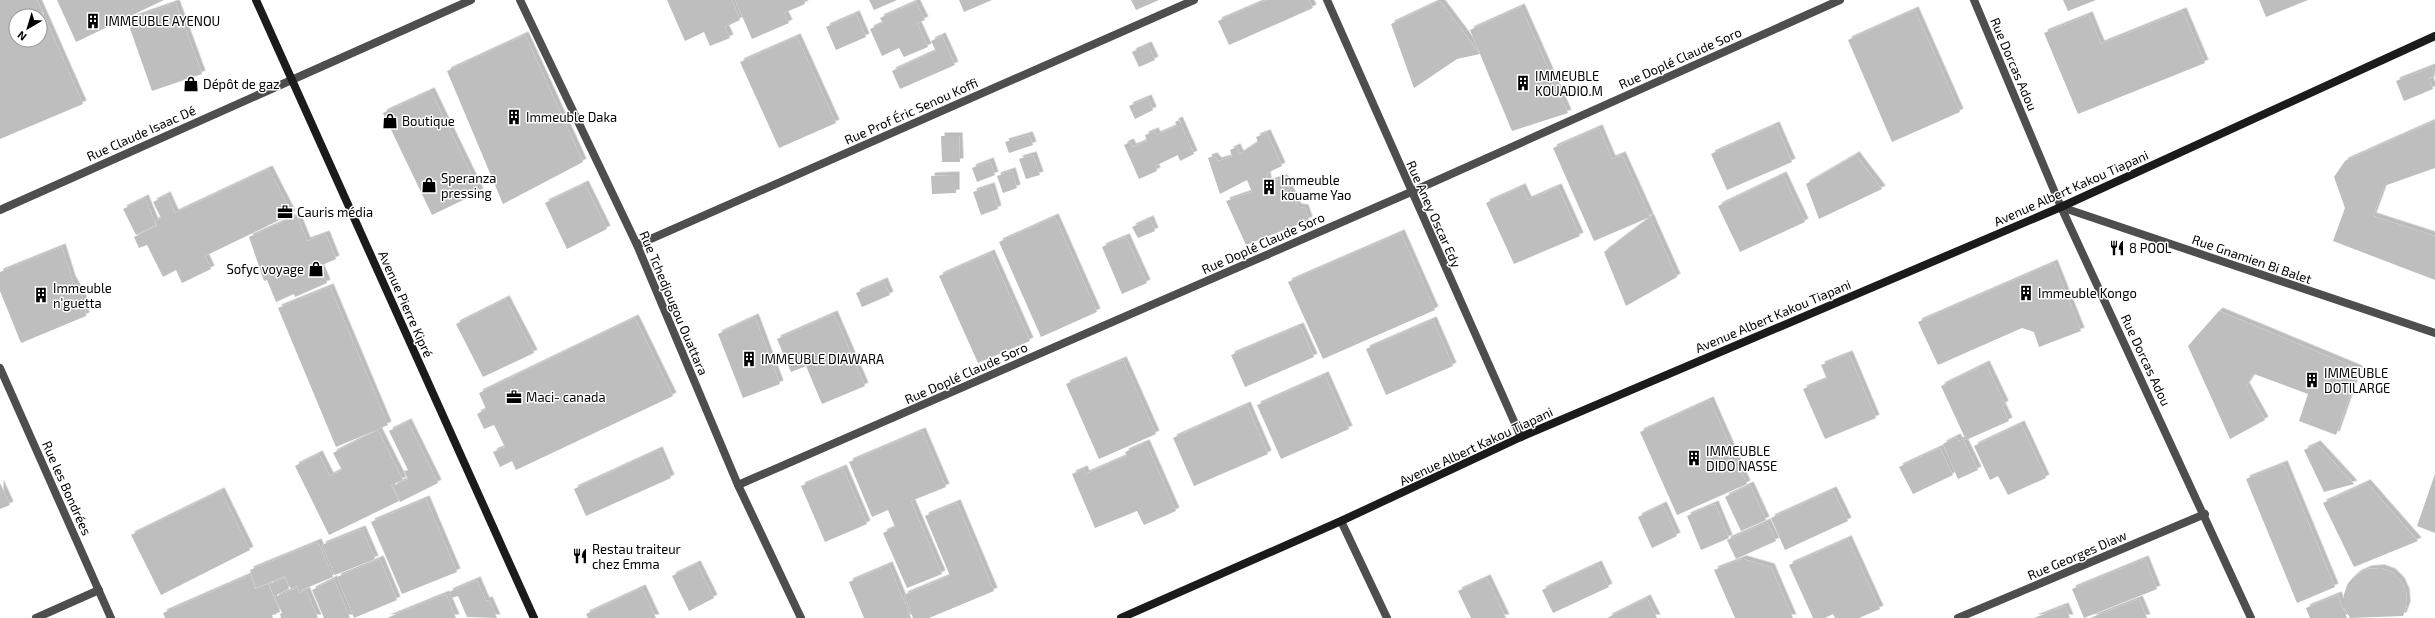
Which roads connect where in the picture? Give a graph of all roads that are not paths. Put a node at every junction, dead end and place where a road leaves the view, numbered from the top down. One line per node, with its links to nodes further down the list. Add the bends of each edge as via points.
1 (256, 0): 9 (street, Avenue Pierre Kipré)
2 (471, 0): 9 (street, Rue Claude Isaac Dé)
3 (520, 0): 13 (street, Rue Tchedjougou Ouattara)
4 (1194, 0): 13 (street, Rue Prof Éric Senou Koffi)
5 (1327, 0): 10 (street, Rue Aney Oscar Edy)
6 (1840, 0): 10 (street, Rue Doplé Claude Soro)
7 (1974, 0): 11 (street, Rue Dorcas Adou)
8 (2435, 36): 11 (street, Avenue Albert Kakou Tiapani)
9 (291, 78): 12 (street, Rue Claude Isaac Dé); 23 (street, Avenue Pierre Kipré)
10 (1411, 192): 16 (street, Rue Aney Oscar Edy); 17 (street, Rue Doplé Claude Soro)
11 (2061, 207): 14 (street, Rue Gnamien Bi Balet); 16 (street, Avenue Albert Kakou Tiapani); 18 (street, Rue Dorcas Adou)
12 (0, 210)
13 (637, 245): 17 (street, Rue Tchedjougou Ouattara)
14 (2435, 334)
15 (0, 368): 20 (street, Rue les Bondrées)
16 (1521, 437): 19 (street, Avenue Albert Kakou Tiapani)
17 (738, 485): 24 (street, Rue Tchedjougou Ouattara)
18 (2205, 514): 27 (street, Rue Georges Diaw); 28 (street, Rue Dorcas Adou)
19 (1341, 521): 25 (street, Avenue Albert Kakou Tiapani); 26 (street)
20 (99, 590): 21 (street); 22 (street, Rue les Bondrées)
21 (36, 618)
22 (111, 618)
23 (534, 618)
24 (801, 618)
25 (1121, 618)
26 (1387, 618)
27 (1958, 618)
28 (2251, 618)

